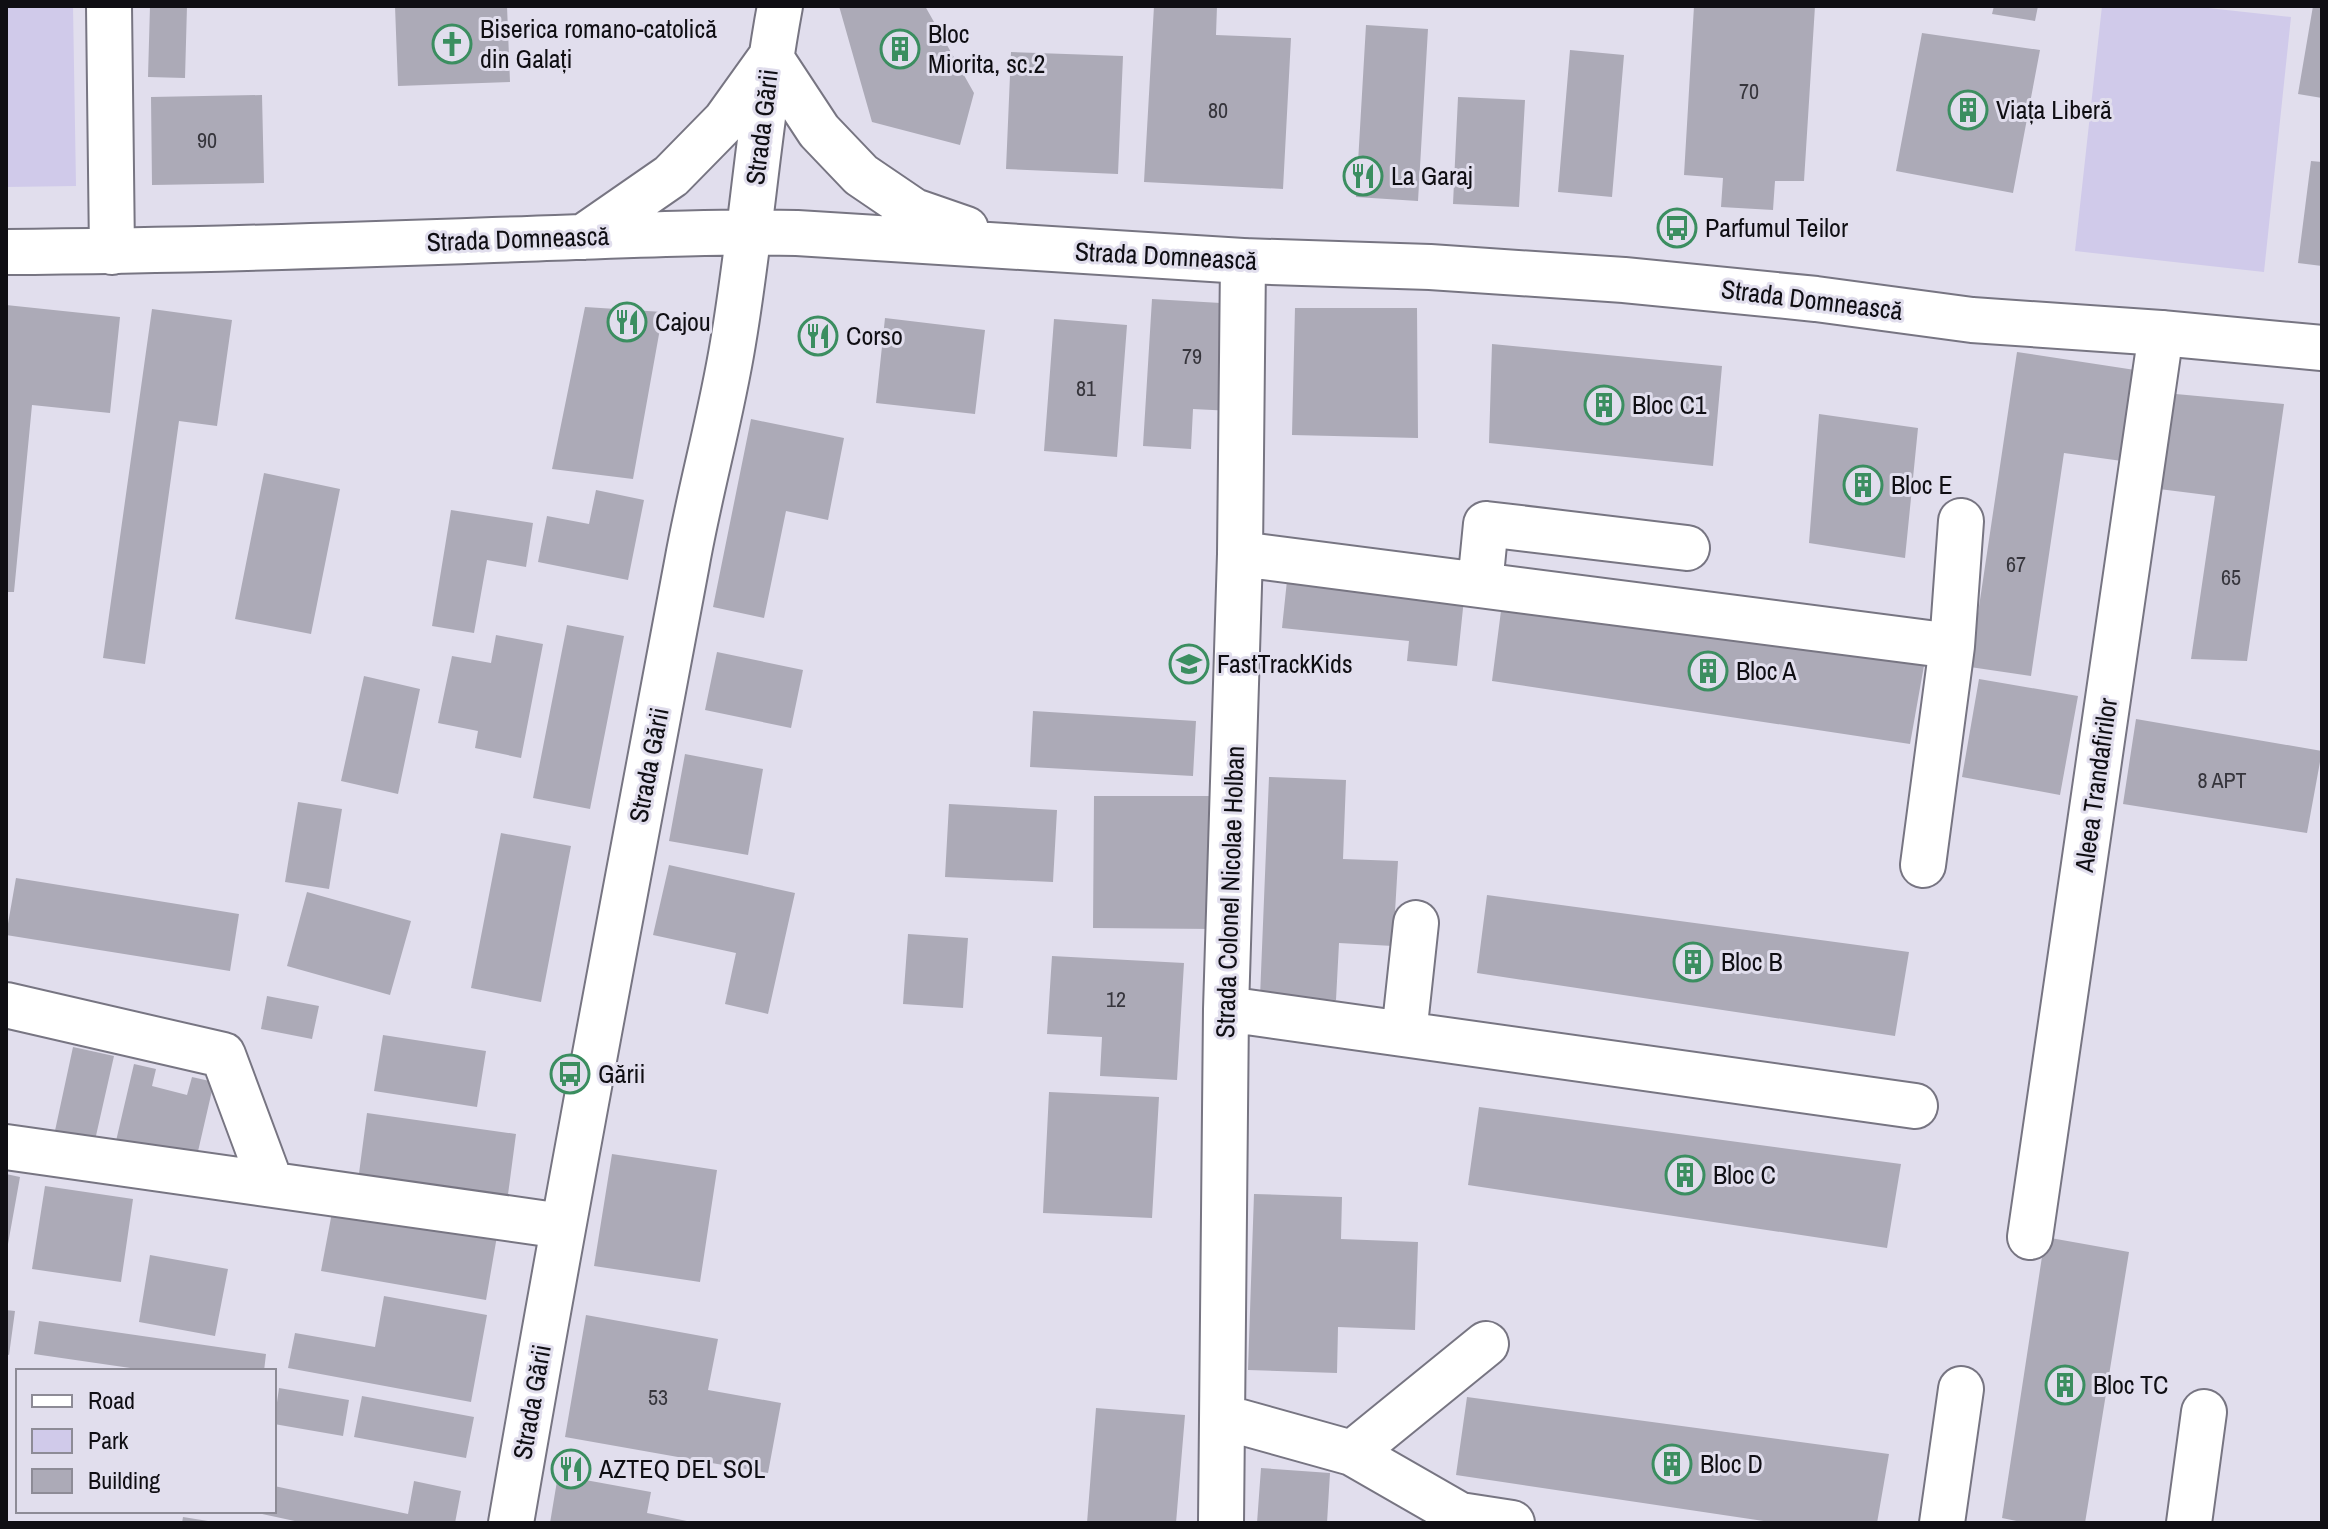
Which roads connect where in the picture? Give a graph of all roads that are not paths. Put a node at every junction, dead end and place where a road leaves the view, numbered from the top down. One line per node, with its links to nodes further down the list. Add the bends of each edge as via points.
1 (109, 6): 8 (main road)
2 (780, 6): 3 (main road, Strada Gării)
3 (771, 58): 4 (main road, Strada Gării); 5 (main road, via 725,121 671,176); 6 (main road, via 819,131 861,175 914,211)
4 (750, 232): 5 (main road, Strada Domnească); 6 (main road, Strada Domnească); 25 (main road, Strada Gării, via 733,347 689,547)
5 (583, 237): 8 (main road, Strada Domnească)
6 (1017, 247): 9 (main road, Strada Domnească)
7 (6, 252): 8 (main road, Strada Domnească)
8 (112, 252)
9 (1243, 261): 10 (main road, Strada Domnească, via 1624,280 1972,320); 14 (main road, Strada Colonel Nicolae Holban)
10 (2161, 333): 11 (main road, Strada Domnească); 26 (main road, Aleea Trandafirilor)
11 (2322, 348)
12 (1961, 521): 16 (main road)
13 (1687, 548): 15 (main road, via 1486,524)
14 (1240, 554): 15 (main road); 20 (main road, Strada Colonel Nicolae Holban)
15 (1480, 585): 16 (main road)
16 (1952, 646): 17 (main road)
17 (1923, 865)
18 (1416, 923): 21 (main road)
19 (6, 1005): 24 (main road, via 223,1055)
20 (1226, 1009): 21 (main road); 30 (main road, Strada Colonel Nicolae Holban)
21 (1404, 1034): 22 (main road)
22 (1915, 1106)
23 (6, 1147): 24 (main road)
24 (271, 1184): 25 (main road)
25 (562, 1226): 32 (main road, Strada Gării)
26 (2030, 1237)
27 (1486, 1344): 31 (main road)
28 (1961, 1389): 35 (main road)
29 (2204, 1412): 36 (main road)
30 (1223, 1417): 31 (main road); 33 (main road, Strada Colonel Nicolae Holban)
31 (1352, 1453): 34 (main road, via 1460,1515)
32 (511, 1523)
33 (1221, 1523)
34 (1512, 1523)
35 (1942, 1523)
36 (2189, 1523)

